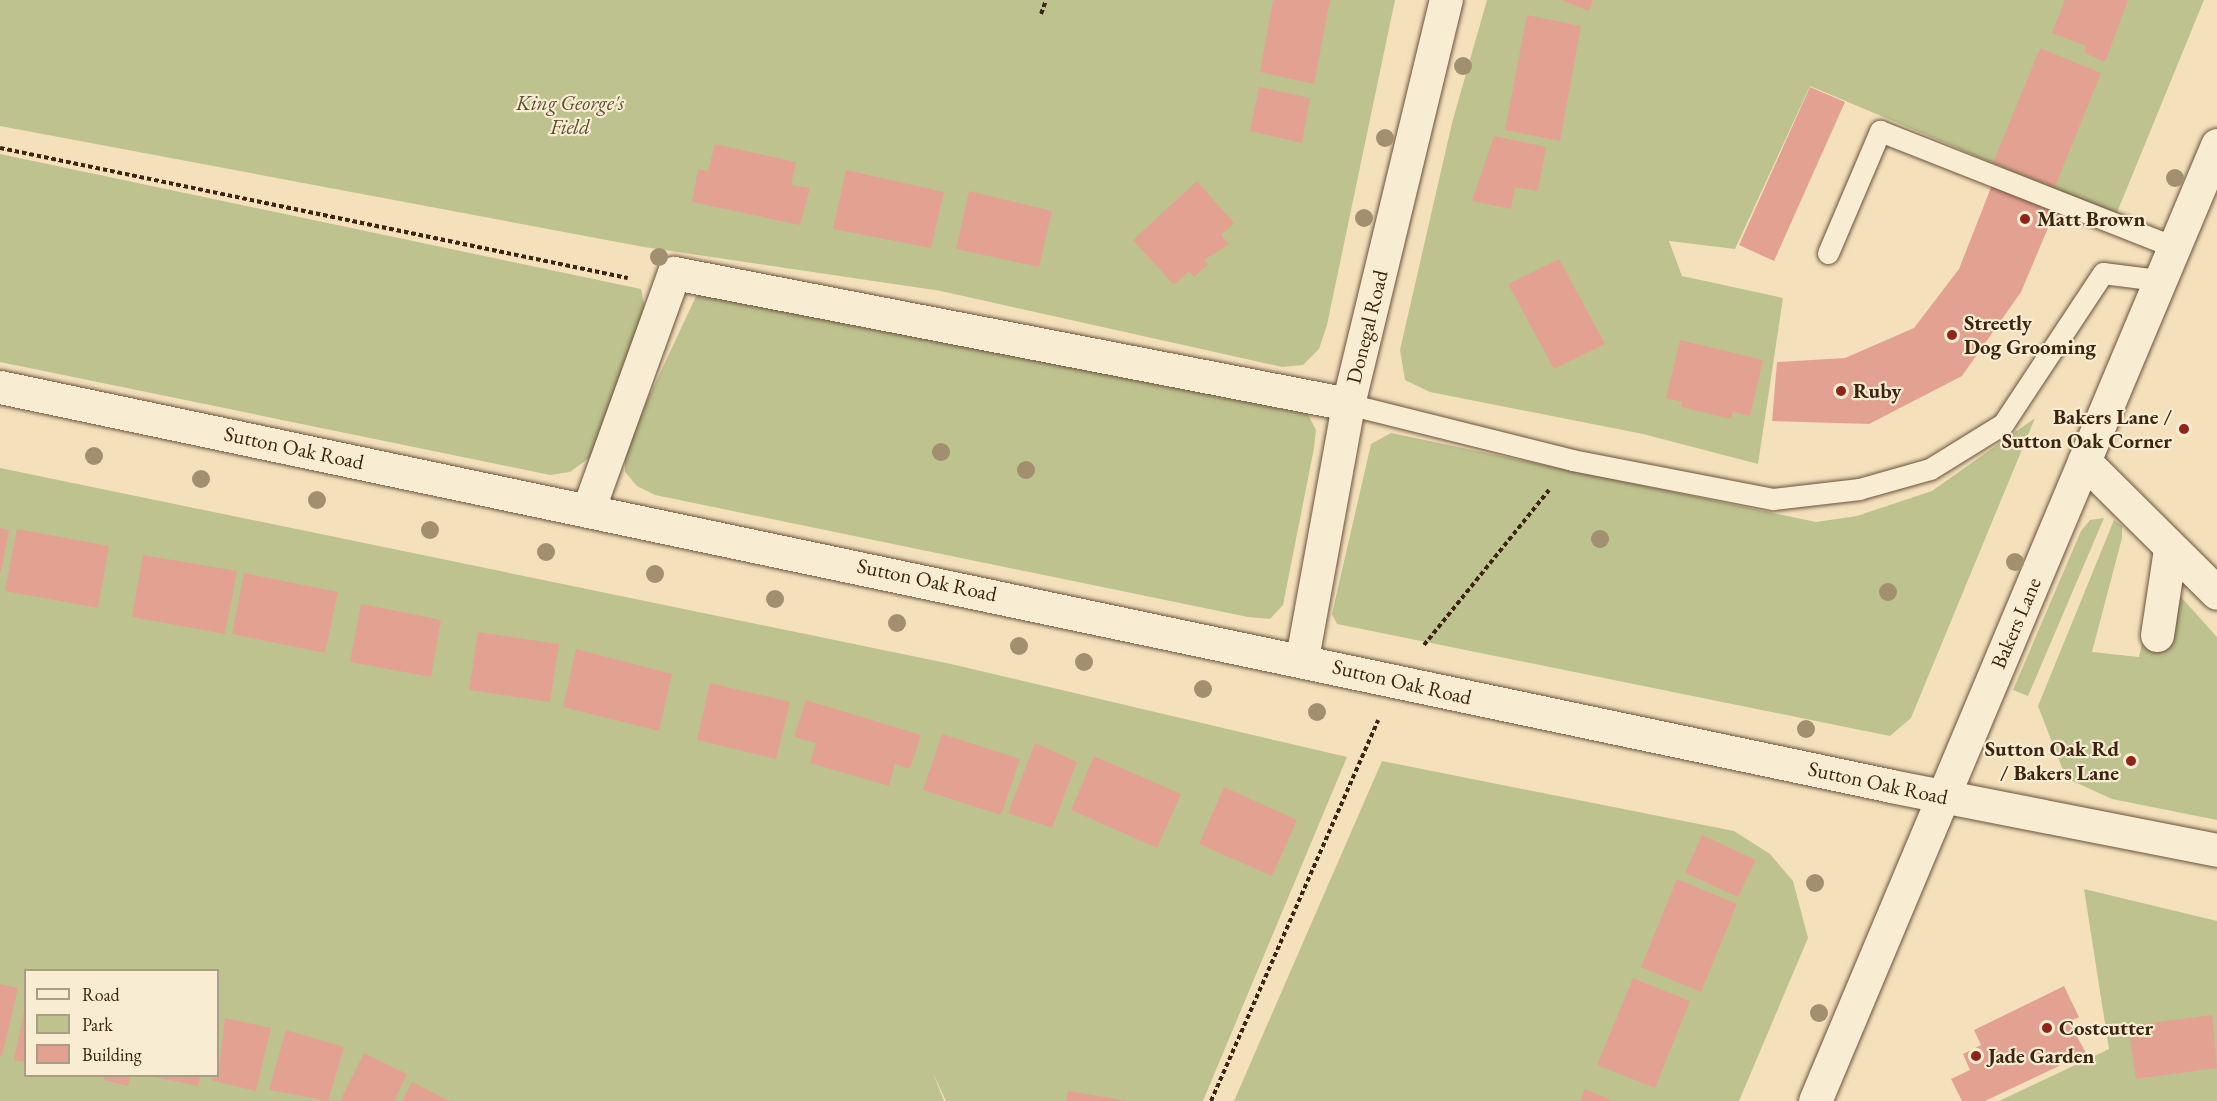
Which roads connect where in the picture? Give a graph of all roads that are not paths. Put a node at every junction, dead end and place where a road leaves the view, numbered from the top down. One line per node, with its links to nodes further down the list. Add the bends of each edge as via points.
1 (1446, 0): 7 (street, Donegal Road)
2 (2217, 145): 3 (street, Bakers Lane)
3 (2175, 247): 4 (lane, via 1880,131); 5 (street, Bakers Lane)
4 (1828, 253)
5 (2158, 280): 7 (lane, via 2103,273 2002,424 1930,470 1859,489 1773,499 1572,460); 8 (street, Bakers Lane)
6 (0, 387): 9 (street, Sutton Oak Road)
7 (1348, 404): 9 (street, via 674,273); 13 (street, Donegal Road)
8 (2084, 462): 10 (street); 14 (street, Bakers Lane)
9 (588, 510): 13 (street, Sutton Oak Road)
10 (2170, 549): 11 (street); 12 (street)
11 (2217, 593)
12 (2157, 635)
13 (1302, 658): 14 (street, Sutton Oak Road, via 1395,682)
14 (1942, 797): 15 (street, Sutton Oak Road); 16 (street, Bakers Lane)
15 (2217, 850)
16 (1815, 1101)

